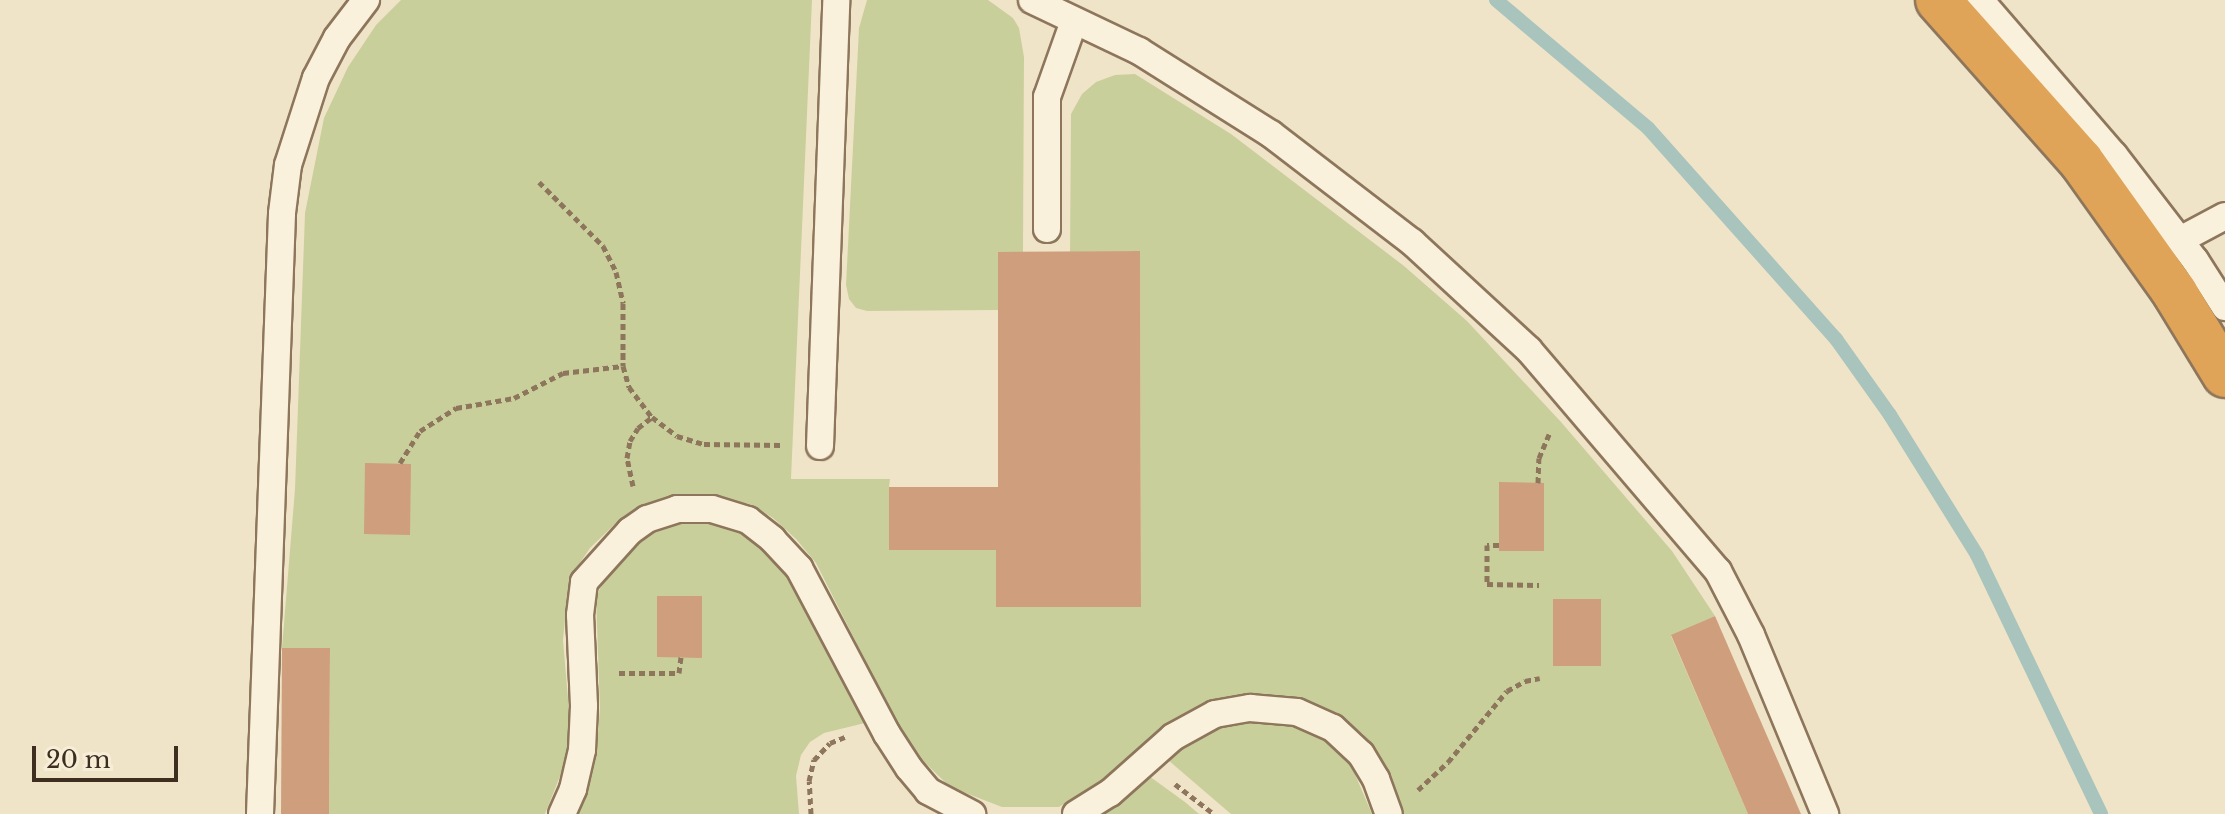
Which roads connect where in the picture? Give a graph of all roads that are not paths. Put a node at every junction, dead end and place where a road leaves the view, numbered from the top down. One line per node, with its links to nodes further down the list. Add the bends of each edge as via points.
1 (366, 0): 14 (lane, via 316,78 288,165)
2 (836, 0): 12 (lane)
3 (1032, 0): 6 (lane)
4 (1938, 0): 11 (highway, via 2081,161 2175,293)
5 (1980, 0): 9 (lane)
6 (1074, 21): 8 (lane, via 1047,97); 18 (lane, via 1139,51 1209,93 1333,181 1465,289 1529,350 1718,571 1751,635)
7 (2225, 216): 9 (lane)
8 (1047, 229)
9 (2180, 240): 10 (lane)
10 (2225, 307)
11 (2225, 375)
12 (820, 446)
13 (1388, 812): 17 (lane, via 1361,754 1333,728 1297,712 1250,708 1215,714 1173,737 1110,793)
14 (260, 814)
15 (562, 814): 16 (lane, via 582,750 584,582 605,555 647,519 677,509 712,509 748,520 772,539 799,568 887,734 928,791)
16 (972, 814)
17 (1076, 814)
18 (1825, 814)

